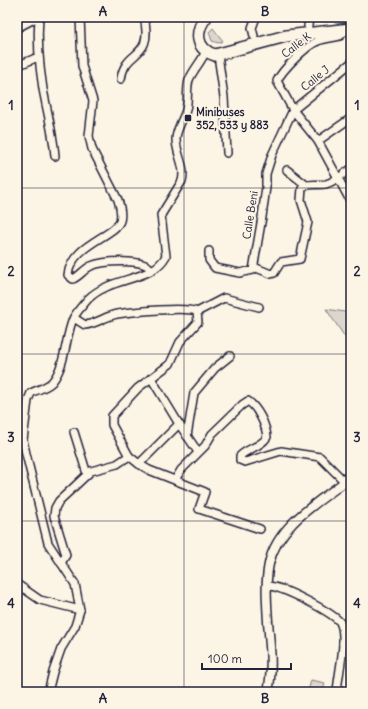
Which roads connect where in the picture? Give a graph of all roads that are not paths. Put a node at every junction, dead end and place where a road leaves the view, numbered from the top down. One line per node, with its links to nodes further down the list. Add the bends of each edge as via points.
1 (39, 17): 10 (street); 15 (street)
2 (80, 17): 31 (street, via 82,66 93,101 89,136 92,149 118,200 120,218 116,227 76,257 68,275 74,280 92,266 107,262 144,264)
3 (144, 17): 18 (street, via 146,42 143,49 125,66)
4 (206, 17): 13 (main road, via 197,35 200,45)
5 (215, 17): 13 (main road, via 204,34)
6 (256, 17): 12 (street, via 252,28)
7 (351, 22): 9 (main road)
8 (309, 25): 9 (main road); 12 (main road, via 284,29)
9 (339, 27): 11 (main road); 19 (street, Calle K, via 342,34 340,36 317,41 283,70 278,81)
10 (17, 28)
11 (351, 29)
12 (255, 39): 13 (main road, via 219,48); 14 (main road)
13 (208, 48): 14 (main road); 31 (street, via 190,77 187,88 186,111 176,134 183,169 182,181 161,215 166,256 158,267)
14 (218, 55): 22 (street, via 224,97)
15 (38, 57): 17 (street); 23 (street, via 52,131)
16 (351, 63): 19 (street, Calle J)
17 (17, 66)
18 (121, 79)
19 (293, 110): 21 (street); 30 (street, Calle Beni, via 266,174)
20 (351, 118): 21 (street)
21 (318, 141): 26 (street)
22 (227, 153)
23 (54, 156)
24 (351, 169): 26 (street)
25 (287, 170): 27 (street)
26 (338, 178): 27 (street, via 324,184); 28 (street)
27 (306, 185): 30 (street, via 301,192 301,200 308,222 300,259 281,262 271,274)
28 (351, 202)
29 (209, 251): 30 (street, via 209,260 215,268 240,273 251,271)
30 (254, 267)
31 (152, 270): 34 (street, via 105,287 88,300)
32 (259, 307): 33 (street, via 224,298)
33 (197, 312): 34 (street, via 193,309 150,310 117,314 85,325); 36 (street, via 198,322 177,347 172,361)
34 (74, 318): 47 (street, via 57,374 48,385 29,396 24,440 48,543)
35 (230, 356): 39 (street, via 215,368 194,393)
36 (151, 378): 37 (street); 41 (street, via 112,416 112,426)
37 (178, 424): 39 (street); 42 (street)
38 (74, 432): 43 (street)
39 (187, 436): 40 (street)
40 (198, 452): 44 (street, via 212,434 248,401 254,405 267,430 267,438 244,452 240,460 245,462 280,451 320,457); 45 (street)
41 (129, 456): 42 (street); 43 (street, via 118,464 98,468)
42 (138, 464): 45 (street)
43 (88, 474): 47 (street, via 59,501 55,508 54,516 66,555)
44 (348, 479): 49 (street, via 300,516 286,531 269,563)
45 (175, 480): 46 (street, via 205,492 199,509)
46 (260, 529)
47 (62, 563): 50 (street, via 75,584)
48 (17, 584): 50 (street, via 40,600)
49 (267, 586): 52 (street, via 278,587 292,593 338,620 342,626); 54 (street, via 270,660)
50 (80, 610): 53 (street, via 75,626 61,649)
51 (351, 634): 52 (street)
52 (344, 643): 55 (street)
53 (48, 692)
54 (268, 692)
55 (337, 692)

